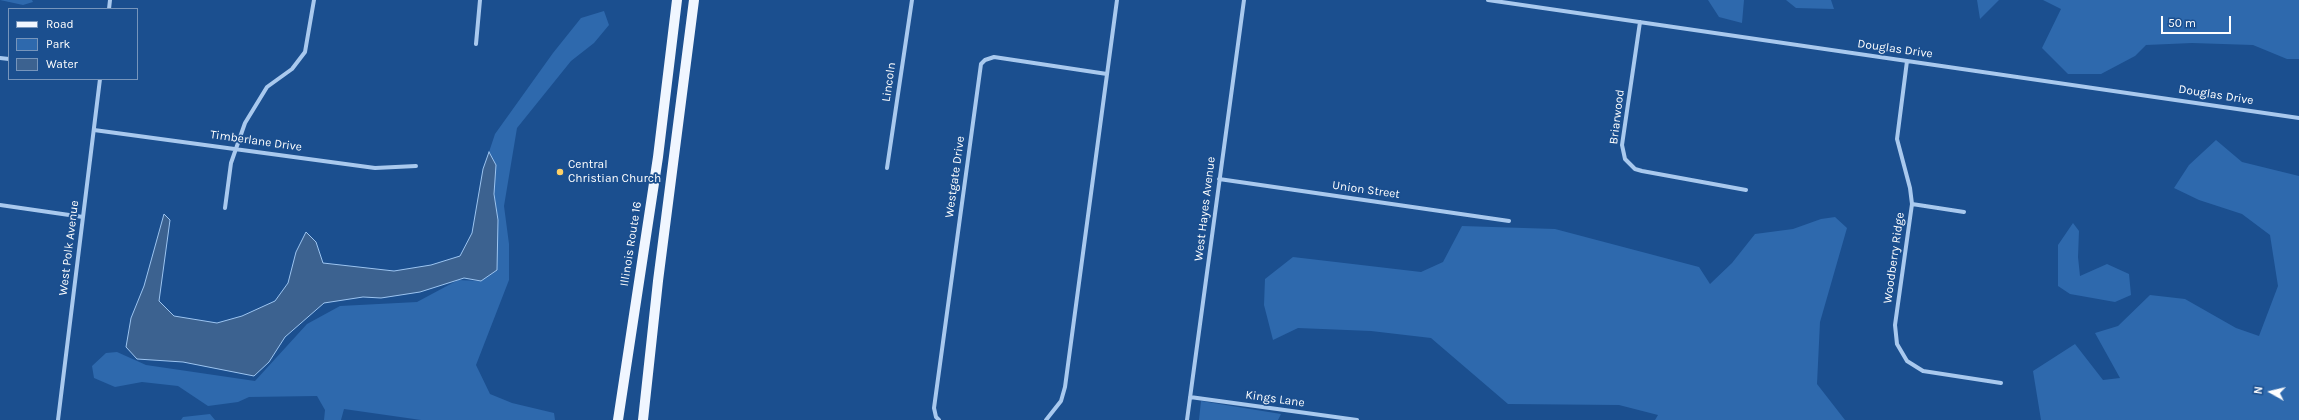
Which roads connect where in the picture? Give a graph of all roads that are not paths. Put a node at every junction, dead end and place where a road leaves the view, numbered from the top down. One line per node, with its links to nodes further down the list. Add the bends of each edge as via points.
1 (314, 0): 16 (street, via 305,52 292,69 273,80 265,89 245,123)
2 (480, 0): 10 (street)
3 (677, 0): 30 (main road, Illinois Route 16, via 658,157)
4 (694, 0): 31 (main road)
5 (912, 0): 18 (street, Lincoln)
6 (1117, 0): 12 (street)
7 (1244, 0): 19 (street, West Hayes Avenue)
8 (1488, 0): 9 (street, Douglas Drive)
9 (1640, 22): 11 (street, Douglas Drive); 20 (street, Briarwood, via 1622,145 1625,159 1635,169 1642,171)
10 (476, 44)
11 (1907, 60): 14 (street, Douglas Drive); 21 (street, Woodberry Ridge, via 1897,139)
12 (1107, 74): 32 (street, Westgate Drive, via 994,57 981,64 934,408); 33 (street, via 1065,387 1061,401)
13 (100, 80): 15 (street, West Polk Avenue)
14 (2299, 118)
15 (94, 130): 16 (street, Timberlane Drive); 25 (street, West Polk Avenue)
16 (236, 148): 17 (street, Timberlane Drive, via 375,168); 23 (street)
17 (416, 166)
18 (887, 168)
19 (1219, 179): 26 (street, Union Street); 28 (street, West Hayes Avenue)
20 (1746, 190)
21 (1912, 204): 24 (street); 27 (street, Woodberry Ridge, via 1894,334 1901,353 1914,367 1923,371)
22 (0, 205): 25 (street)
23 (225, 208)
24 (1964, 212)
25 (83, 217): 29 (street, West Polk Avenue)
26 (1509, 221)
27 (2000, 383)
28 (1190, 397): 34 (street, West Hayes Avenue); 35 (street, Kings Lane)
29 (58, 420)
30 (618, 420)
31 (643, 420)
32 (939, 420)
33 (1046, 420)
34 (1187, 420)
35 (1357, 420)

